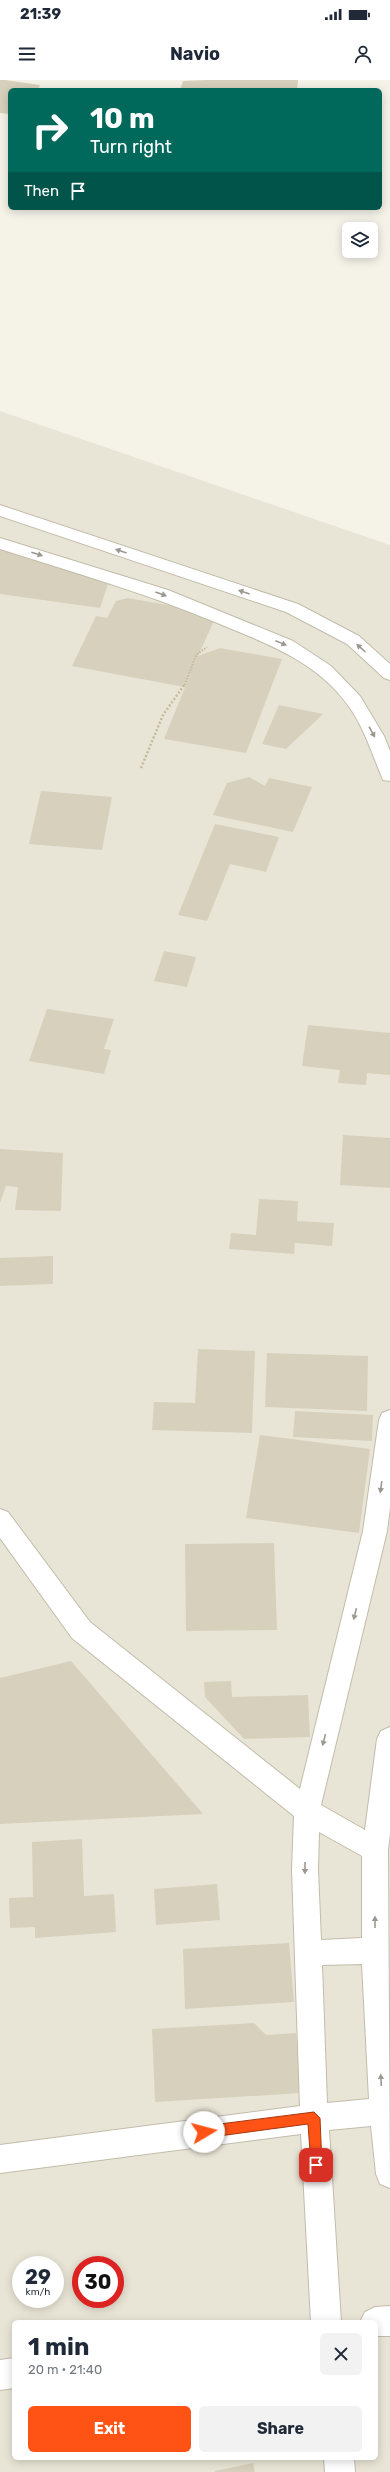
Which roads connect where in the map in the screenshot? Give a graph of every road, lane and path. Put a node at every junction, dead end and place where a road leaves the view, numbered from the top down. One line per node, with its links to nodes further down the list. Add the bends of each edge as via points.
1 (0, 510): 4 (street, one-way to 1, via 353,640 292,608)
2 (0, 543): 3 (street, one-way to 3, via 162,594)
3 (237, 625): 5 (path, via 196,655 184,686 163,714); 6 (street, one-way to 6, via 287,645 325,670 354,700 375,736)
4 (390, 674)
5 (141, 768)
6 (390, 774)
7 (390, 1420): 10 (street, one-way to 10, via 375,1531)
8 (0, 1519): 10 (street, via 81,1630)
9 (390, 1739): 11 (street)
10 (307, 1811): 11 (street); 13 (street, one-way to 13, via 305,1870)
11 (375, 1850): 12 (street, one-way to 11)
12 (382, 1951): 13 (street); 14 (street, one-way to 12)
13 (308, 1953): 15 (street)
14 (383, 2111): 15 (street); 17 (street)
15 (314, 2118): 16 (street); 18 (street)
16 (0, 2159)
17 (390, 2174)
18 (326, 2320)
19 (390, 2321): 20 (street)
20 (378, 2322)
21 (12, 2373): 22 (street)
22 (0, 2375)
23 (339, 2460): 24 (street)
24 (340, 2472)

